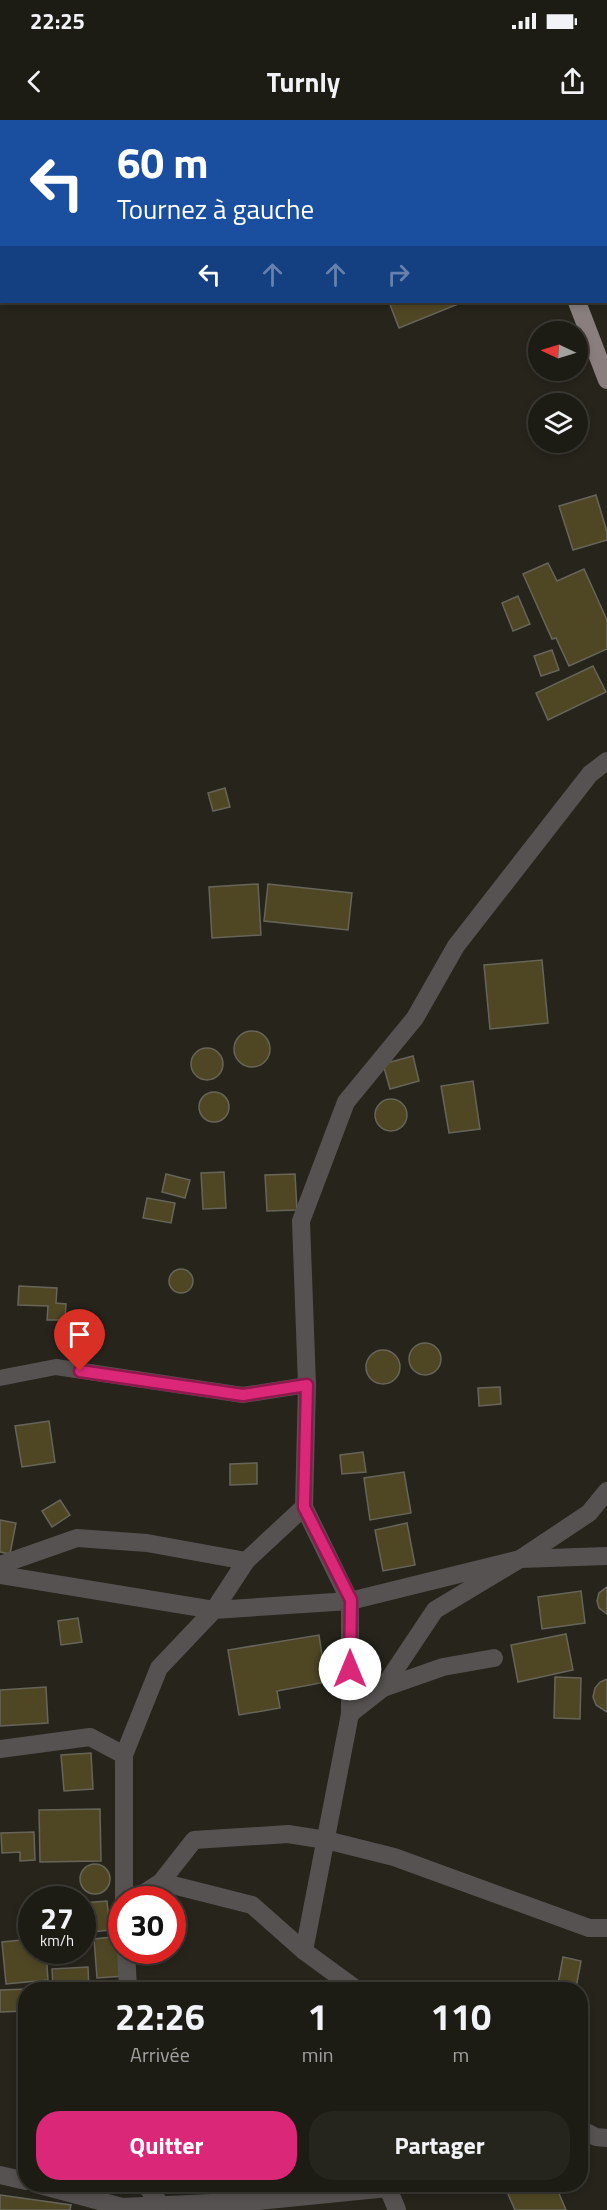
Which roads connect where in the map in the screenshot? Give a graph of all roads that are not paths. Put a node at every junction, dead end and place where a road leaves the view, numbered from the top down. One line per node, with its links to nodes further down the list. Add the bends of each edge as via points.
1 (577, 303): 2 (main road)
2 (607, 380)
3 (607, 761): 5 (street, via 590,774 456,945 415,1018 346,1102 301,1221)
4 (0, 1378): 5 (lane, via 56,1367 243,1395)
5 (307, 1385): 7 (street)
6 (607, 1491): 9 (street, via 589,1513)
7 (304, 1507): 10 (street); 13 (street)
8 (607, 1557): 9 (street)
9 (520, 1559): 13 (street); 16 (street, via 435,1610)
10 (246, 1561): 11 (street, via 147,1544 77,1538); 14 (street)
11 (0, 1565)
12 (0, 1575): 14 (street)
13 (351, 1600): 14 (street); 17 (street)
14 (213, 1610): 19 (street, via 159,1668)
15 (494, 1658): 16 (street, via 443,1667)
16 (382, 1688): 17 (street)
17 (350, 1714): 20 (street)
18 (0, 1749): 19 (street, via 90,1737)
19 (124, 1755): 22 (street)
20 (326, 1840): 21 (street, via 288,1834 194,1840); 24 (street, via 394,1857 589,1928); 25 (street)
21 (161, 1882): 23 (street); 25 (street, via 252,1905)
22 (124, 1886)
23 (155, 1886)
24 (607, 1928)
25 (304, 1951): 28 (street)
26 (127, 1964): 27 (street)
27 (128, 1982)
28 (346, 1982)
29 (0, 2175): 30 (street)
30 (18, 2179)
31 (65, 2192): 36 (street)
32 (152, 2192): 35 (street)
33 (340, 2192): 35 (street, via 258,2201)
34 (395, 2192): 37 (street)
35 (160, 2204): 36 (street)
36 (122, 2208)
37 (397, 2210)

